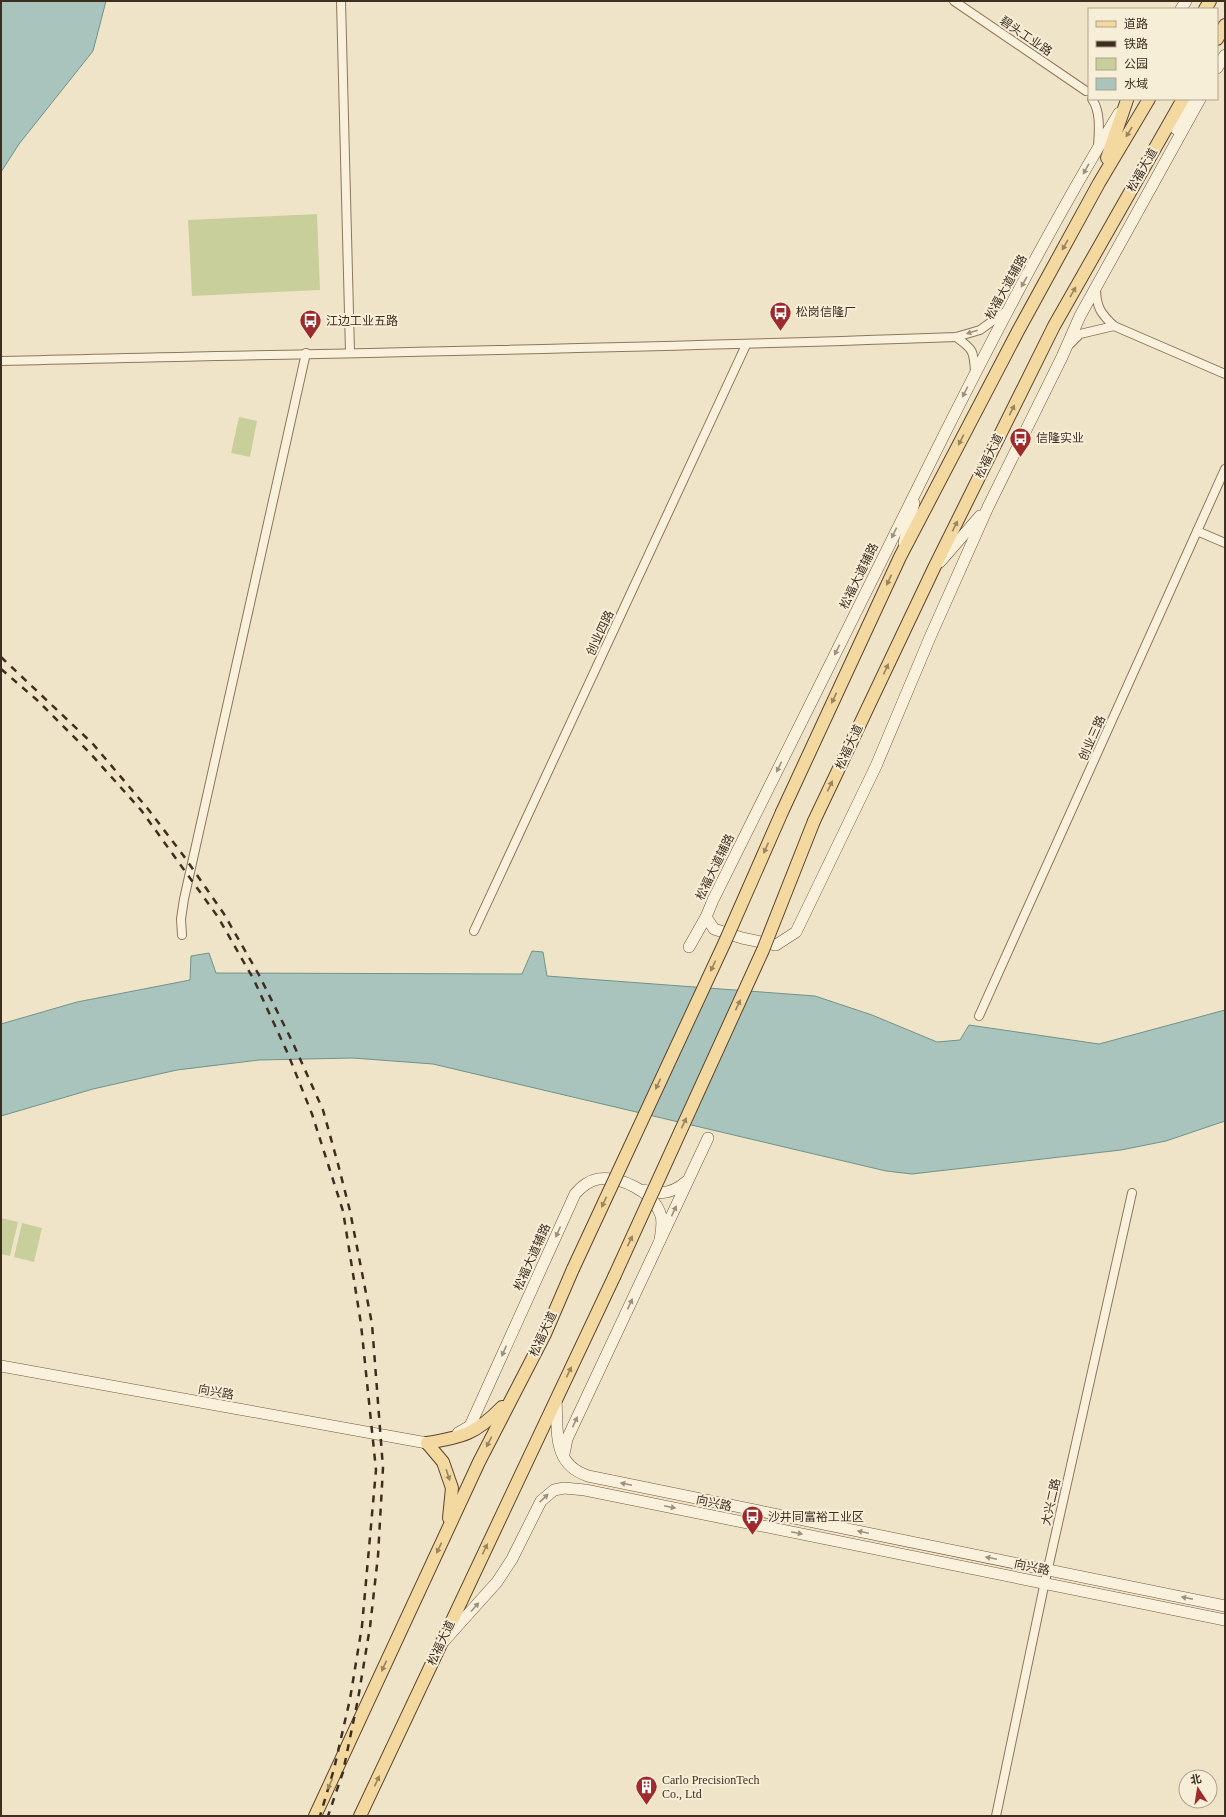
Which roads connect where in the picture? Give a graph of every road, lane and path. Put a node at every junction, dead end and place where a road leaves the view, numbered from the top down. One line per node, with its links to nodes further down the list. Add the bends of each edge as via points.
1 (341, 1): 23 (street)
2 (954, 1): 8 (street, 碧头工业路)
3 (1225, 25): 4 (main road)
4 (1218, 37)
5 (1225, 54): 6 (main road); 7 (main road)
6 (1218, 62)
7 (1218, 66)
8 (1088, 92)
9 (1093, 100): 14 (street, via 1099,124)
10 (1128, 100): 14 (main road, 松福大道辅路); 15 (main road)
11 (1148, 100): 15 (main road, one-way to 15)
12 (1199, 100): 16 (main road, 松福大道辅路)
13 (1187, 101): 16 (main road, 松福大道辅路); 34 (main road, 松福大道, one-way to 13, via 1054,326 1153,151)
14 (1098, 147): 18 (main road, 松福大道辅路, one-way to 18)
15 (1099, 183): 33 (main road, one-way to 33)
16 (1146, 195): 17 (main road, 松福大道辅路)
17 (1096, 286): 19 (street, via 1096,301 1103,316); 22 (main road, 松福大道辅路)
18 (1009, 309): 20 (street, one-way to 20, via 980,330); 26 (main road, 松福大道辅路)
19 (1114, 326): 22 (street, via 1080,334); 27 (street)
20 (956, 337): 21 (street); 26 (street, via 970,347)
21 (746, 345): 23 (street); 36 (street, 创业四路)
22 (1067, 346): 30 (main road, 松福大道辅路)
23 (350, 352): 24 (street)
24 (306, 353): 25 (street); 37 (street, via 184,899)
25 (1, 361)
26 (975, 373): 29 (main road, 松福大道辅路, one-way to 29)
27 (1225, 374)
28 (1225, 470): 31 (street, 创业三路)
29 (918, 485): 33 (main road); 35 (main road, 松福大道辅路, one-way to 35)
30 (988, 507): 34 (main road); 35 (main road, 松福大道辅路, via 876,766 796,932 776,945 714,929)
31 (1197, 531): 32 (street); 39 (street, 创业三路)
32 (1225, 543)
33 (900, 557): 46 (main road, 松福大道, one-way to 46, bridge, via 545,1334)
34 (934, 568): 47 (main road, 松福大道, one-way to 34, bridge, via 763,950 814,821)
35 (706, 917): 38 (main road)
36 (474, 931)
37 (182, 935)
38 (689, 947)
39 (979, 1016)
40 (708, 1138): 41 (main road, 松福大道辅路)
41 (688, 1181): 42 (main road, via 669,1192 658,1193); 44 (main road, 松福大道辅路, one-way to 41)
42 (636, 1188): 44 (main road, 松福大道辅路, via 655,1202 661,1214); 48 (main road, 松福大道辅路, one-way to 48, via 622,1182 598,1179 581,1187 575,1194 470,1426)
43 (1132, 1193): 52 (street, 大兴二路)
44 (660, 1240): 50 (main road, 松福大道辅路, one-way to 44, via 567,1439)
45 (1, 1366): 49 (main road, 向兴路)
46 (512, 1398): 48 (main road, 松福大道, via 487,1423 466,1435); 51 (main road, 松福大道, one-way to 51)
47 (556, 1400): 50 (main road, via 560,1450); 56 (main road, 松福大道, one-way to 47)
48 (448, 1440): 49 (main road, 松福大道)
49 (427, 1443): 51 (main road, 松福大道, one-way to 51, via 443,1462 452,1488)
50 (564, 1459): 52 (main road, 向兴路, one-way to 50, via 588,1476 577,1472)
51 (449, 1527): 57 (main road, 松福大道, one-way to 57)
52 (1048, 1570): 53 (street, 大兴二路); 54 (main road, 向兴路, one-way to 52)
53 (1044, 1583): 55 (main road, 向兴路); 56 (main road, 向兴路, one-way to 53, via 497,1582 512,1559 541,1501 554,1490 564,1488 585,1490); 59 (street, 大兴二路)
54 (1225, 1606)
55 (1225, 1620)
56 (440, 1646): 58 (main road, 松福大道, one-way to 56)
57 (315, 1816)
58 (360, 1816)
59 (996, 1816)

